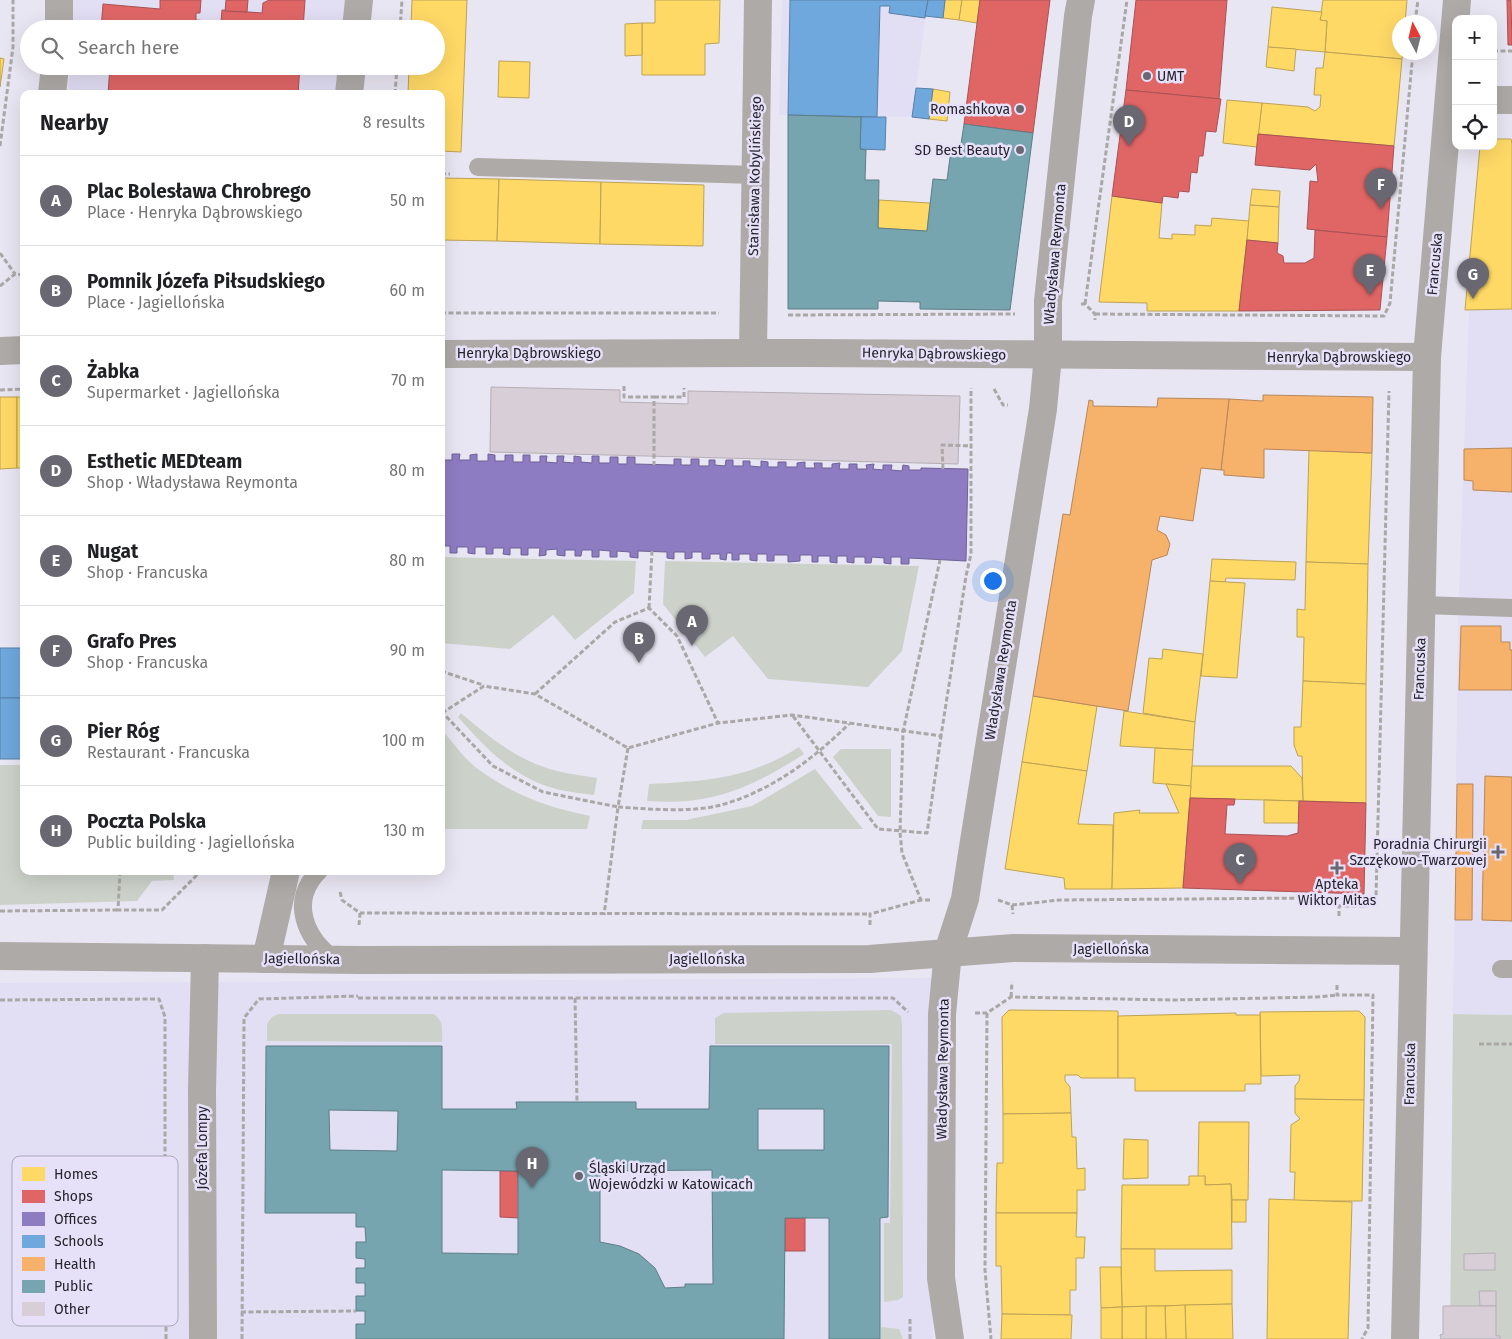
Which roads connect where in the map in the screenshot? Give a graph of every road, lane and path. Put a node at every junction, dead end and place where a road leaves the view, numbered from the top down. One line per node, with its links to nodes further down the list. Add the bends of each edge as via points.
1 (13, 0): 27 (path, via 13,47)
2 (59, 0): 11 (street)
3 (359, 0): 12 (street)
4 (402, 0): 13 (path)
5 (758, 0): 29 (street, Stanisława Kobylińskiego)
6 (1082, 0): 44 (street, Władysława Reymonta, via 1048,301)
7 (1127, 0): 34 (path)
8 (1418, 0): 10 (path)
9 (1457, 0): 17 (street, Francuska)
10 (1417, 15)
11 (59, 20)
12 (357, 20)
13 (401, 20)
14 (1497, 51): 15 (path)
15 (1512, 51)
16 (1412, 60): 37 (path, via 1390,303 1384,316)
17 (1454, 60)
18 (54, 75): 21 (street)
19 (351, 75): 22 (street)
20 (396, 75): 23 (path)
21 (52, 90)
22 (349, 90)
23 (394, 90)
24 (1452, 100): 45 (street, Francuska)
25 (1497, 100): 26 (street)
26 (1512, 100)
27 (0, 146)
28 (478, 167): 29 (lane)
29 (755, 175): 42 (street, Stanisława Kobylińskiego)
30 (0, 252): 31 (path)
31 (15, 274): 32 (path); 33 (path)
32 (20, 275)
33 (0, 286)
34 (1085, 304)
35 (445, 313): 36 (path)
36 (655, 314)
37 (1094, 314)
38 (806, 315): 39 (path)
39 (988, 315)
40 (20, 350): 41 (street)
41 (0, 351)
42 (753, 353): 43 (street, Henryka Dąbrowskiego); 44 (street, Henryka Dąbrowskiego)
43 (445, 354)
44 (1048, 356): 45 (street, Henryka Dąbrowskiego); 88 (street, Władysława Reymonta, via 972,860)
45 (1428, 357): 58 (street, Francuska)
46 (625, 381): 52 (path, via 624,396)
47 (684, 381): 52 (path, via 684,397)
48 (971, 382): 53 (path)
49 (1380, 388): 81 (path, via 1389,389 1376,897 1367,906)
50 (20, 389): 51 (path)
51 (0, 390)
52 (654, 397): 54 (path)
53 (972, 446): 55 (path, via 942,445); 70 (path, via 972,554)
54 (654, 464)
55 (943, 469)
56 (652, 552): 59 (path)
57 (940, 560): 69 (path)
58 (1422, 605): 60 (lane); 87 (street, Francuska)
59 (649, 608): 63 (path, via 615,622); 67 (path, via 677,636)
60 (1512, 608)
61 (445, 672): 62 (path)
62 (484, 686): 63 (path); 64 (path)
63 (535, 694): 71 (path)
64 (445, 710)
65 (445, 715): 73 (path, via 493,766 543,792)
66 (792, 715): 67 (path); 68 (path); 72 (path)
67 (718, 723): 71 (path)
68 (849, 723): 69 (path); 72 (path)
69 (903, 732): 70 (path); 74 (path)
70 (941, 736): 74 (path, via 927,833)
71 (628, 748): 73 (path)
72 (821, 752): 73 (path, via 775,783 720,805 662,810); 74 (path, via 878,829)
73 (618, 807): 85 (path)
74 (900, 832)
75 (120, 875): 82 (path)
76 (197, 875): 82 (path, via 162,910)
77 (285, 875): 91 (street)
78 (316, 875): 92 (lane, via 305,887 302,911 309,932 320,949)
79 (340, 890): 85 (path, via 342,900 360,913)
80 (1012, 905): 81 (path, via 1060,900 1311,898)
81 (1339, 906): 86 (path)
82 (118, 910): 83 (path)
83 (0, 911)
84 (870, 914): 85 (path)
85 (604, 915)
86 (1338, 950): 87 (street, Jagiellońska); 88 (street, Jagiellońska, via 1013,948); 93 (path)
87 (1413, 951): 115 (street, Francuska)
88 (948, 952): 92 (street, Jagiellońska, via 869,959); 98 (street, Władysława Reymonta)
89 (0, 956): 90 (street, Jagiellońska)
90 (204, 958): 91 (street, Jagiellońska); 109 (street, Józefa Lompy)
91 (266, 959): 92 (street, Jagiellońska)
92 (335, 960)
93 (1337, 995): 99 (path, via 1174,1000 1011,998); 114 (path, via 1373,995 1368,1328)
94 (358, 998): 95 (path)
95 (575, 998): 98 (path, via 894,998 911,1014); 102 (path)
96 (259, 999): 110 (path, via 244,1018)
97 (0, 1000): 103 (path, via 159,998 165,1017)
98 (942, 1014): 99 (path); 112 (street, Władysława Reymonta, via 941,1278)
99 (987, 1014): 113 (path, via 986,1270)
100 (1479, 1044): 101 (path)
101 (1512, 1044)
102 (576, 1102)
103 (166, 1156)
104 (356, 1311): 105 (path)
105 (261, 1312)
106 (910, 1316): 111 (path)
107 (166, 1326): 108 (path)
108 (166, 1339)
109 (203, 1339)
110 (242, 1339)
111 (910, 1339)
112 (950, 1339)
113 (991, 1339)
114 (1362, 1339)
115 (1405, 1339)

